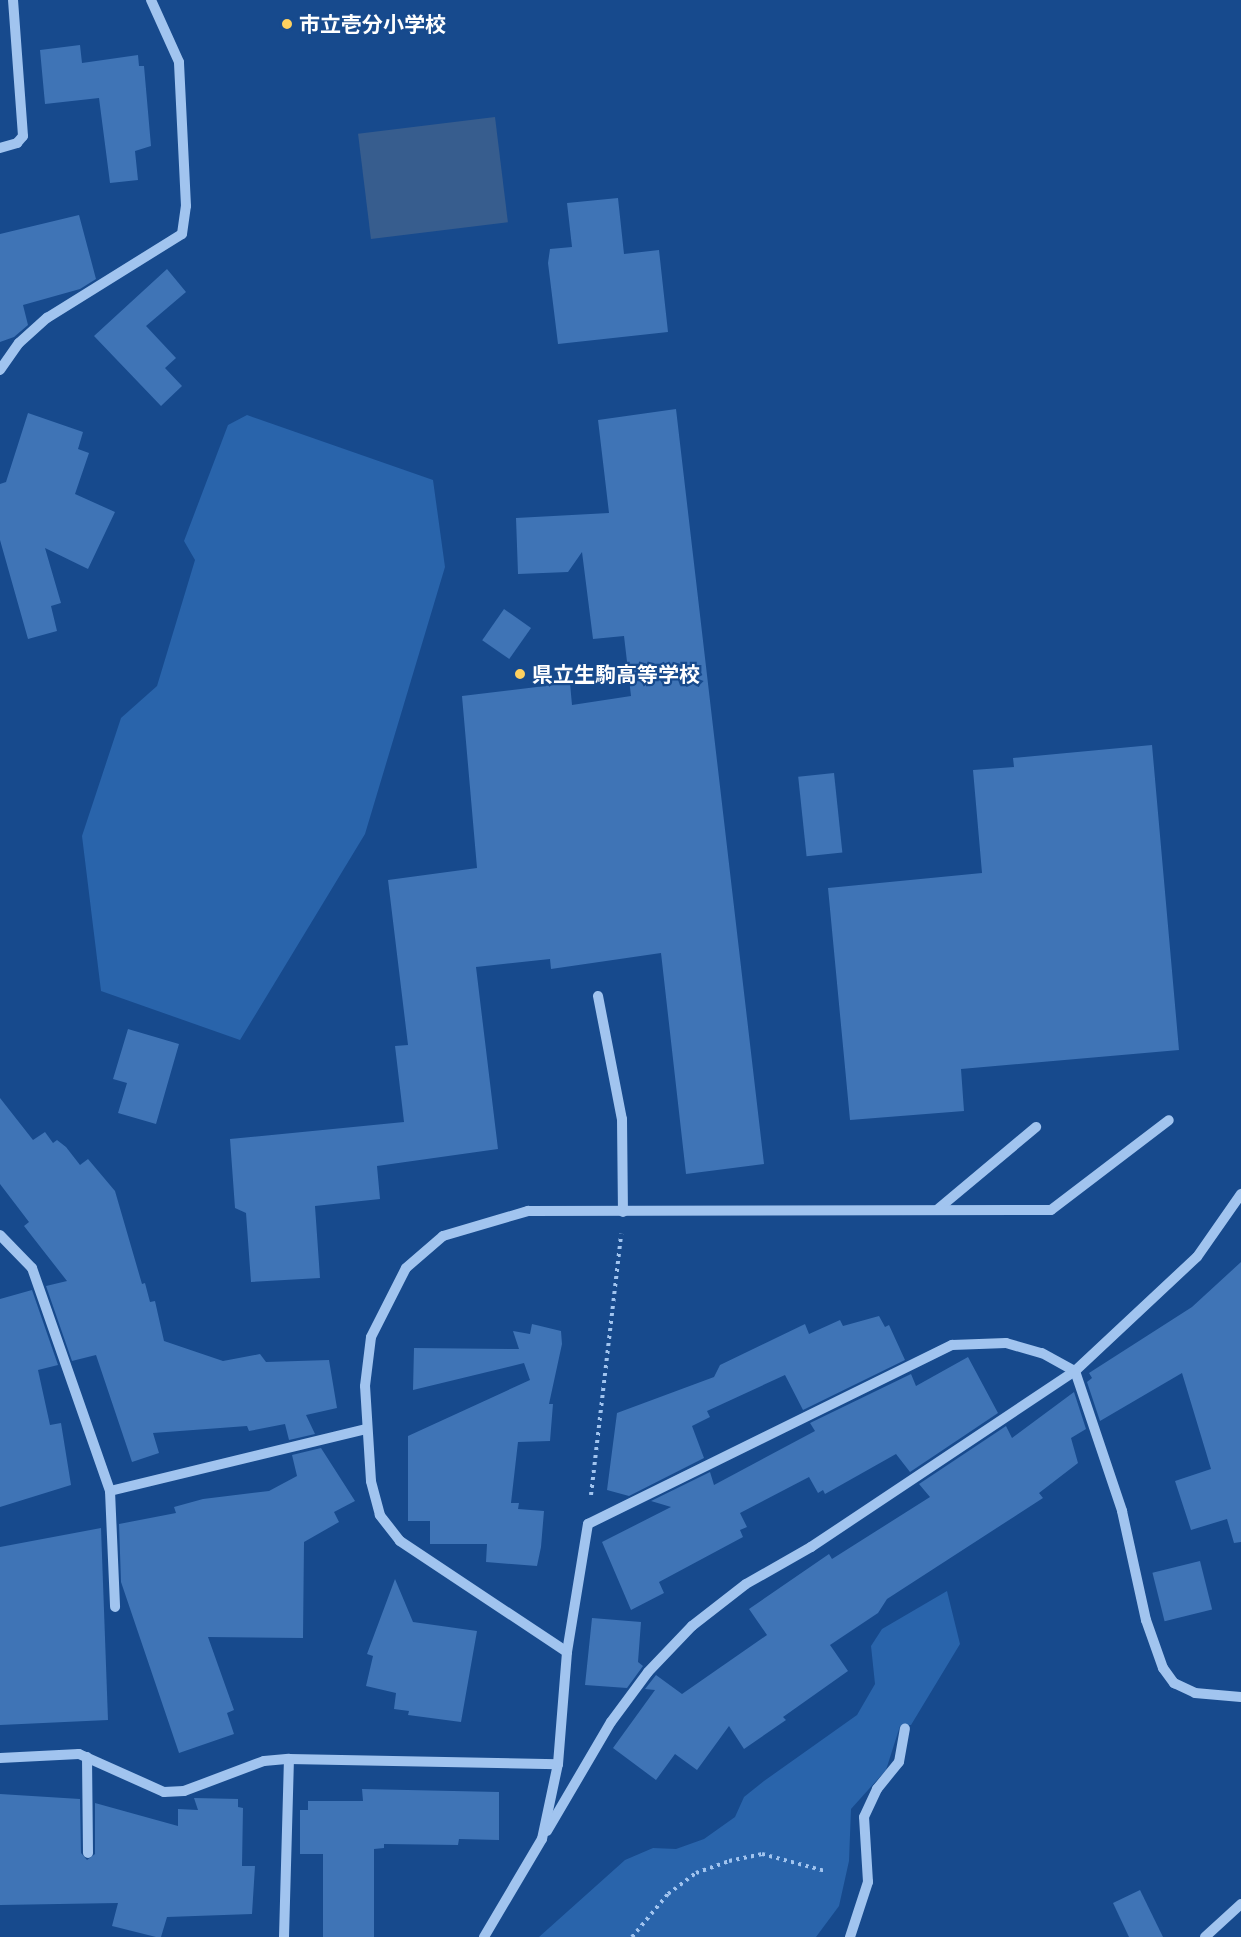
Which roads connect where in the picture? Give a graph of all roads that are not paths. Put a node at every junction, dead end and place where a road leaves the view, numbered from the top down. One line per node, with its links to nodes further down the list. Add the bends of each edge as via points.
1 (13, 0): 3 (street, via 23,136 17,143)
2 (151, 0): 4 (street, via 179,62 186,206 182,234 46,318 19,343)
3 (0, 148)
4 (0, 370)
5 (598, 996): 10 (street, via 622,1119)
6 (1169, 1120): 9 (street, via 1052,1210)
7 (1036, 1127): 9 (street)
8 (1241, 1194): 12 (street, via 1197,1257)
9 (938, 1209): 10 (street)
10 (623, 1212): 13 (street, via 528,1211 443,1236 406,1268 371,1337)
11 (0, 1235): 14 (street, via 32,1268)
12 (1075, 1371): 16 (street, via 1042,1353 1006,1343 952,1345 588,1524); 17 (street, via 1122,1511 1146,1620 1163,1668 1174,1683 1195,1693); 23 (street, via 811,1547 746,1584 692,1626 648,1672 611,1722)
13 (366, 1429): 14 (street); 16 (street, via 371,1481 380,1515 400,1540)
14 (110, 1491): 15 (street)
15 (114, 1607)
16 (567, 1652): 22 (street)
17 (1241, 1697)
18 (905, 1729): 28 (street, via 899,1762 877,1789 864,1817 868,1882)
19 (87, 1757): 20 (street); 21 (street, via 164,1792 184,1791 264,1761); 24 (street)
20 (0, 1758)
21 (289, 1759): 22 (street); 26 (street)
22 (558, 1764): 23 (street)
23 (542, 1839): 27 (street)
24 (88, 1853)
25 (1241, 1904): 29 (street)
26 (284, 1937)
27 (484, 1937)
28 (850, 1937)
29 (1205, 1937)

